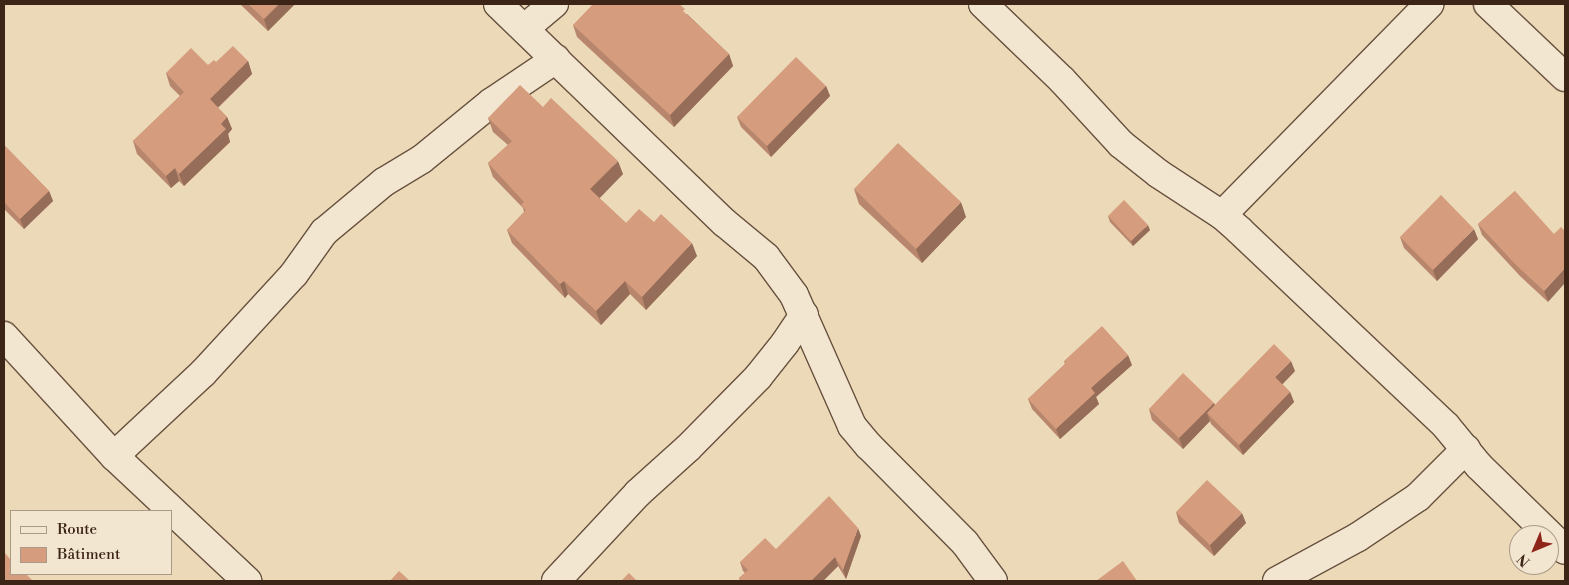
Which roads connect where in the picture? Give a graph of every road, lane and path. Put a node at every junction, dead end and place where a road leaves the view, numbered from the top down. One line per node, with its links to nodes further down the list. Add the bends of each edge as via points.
1 (498, 4): 6 (street)
2 (554, 4): 6 (street)
3 (983, 4): 9 (street, via 1062,80 1121,144 1159,174)
4 (1429, 4): 9 (street)
5 (1495, 5): 8 (street)
6 (525, 28): 7 (street)
7 (556, 59): 10 (street, via 725,223 766,256); 13 (street, via 492,102 422,159 384,182 324,232 288,280 203,373)
8 (1565, 77)
9 (1222, 215): 12 (street, via 1446,426)
10 (804, 314): 18 (street, via 758,377 638,493); 19 (street, via 852,426 965,543)
11 (4, 336): 13 (street)
12 (1466, 449): 16 (street, via 1479,466); 20 (street, via 1418,497 1358,537)
13 (114, 456): 14 (street)
14 (171, 510)
15 (172, 511): 17 (street)
16 (1565, 550)
17 (247, 581)
18 (556, 581)
19 (993, 581)
20 (1277, 581)

